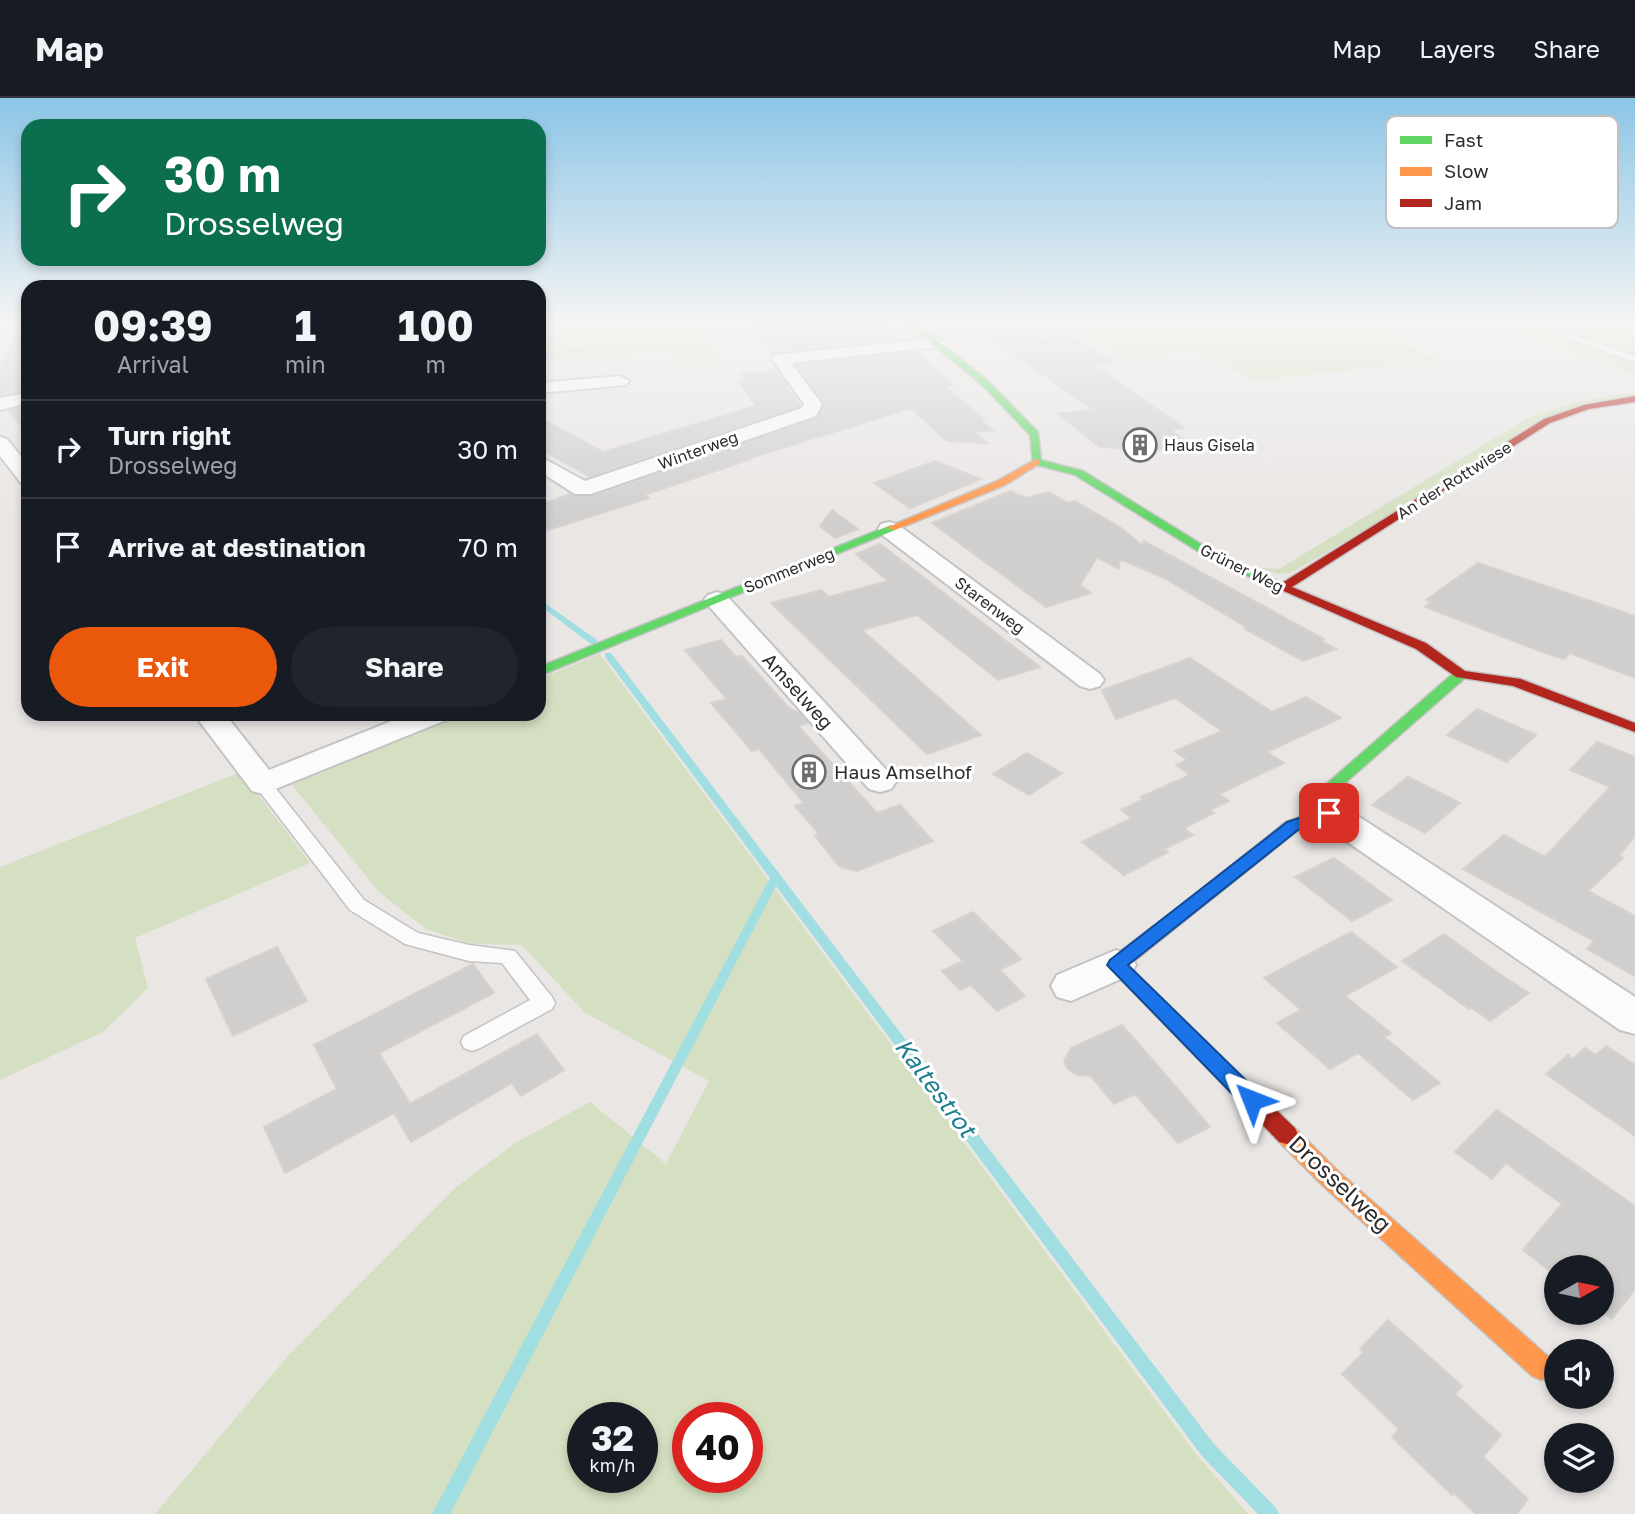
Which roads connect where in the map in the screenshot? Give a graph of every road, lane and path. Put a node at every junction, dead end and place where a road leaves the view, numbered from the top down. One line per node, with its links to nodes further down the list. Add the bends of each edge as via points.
1 (802, 389): 8 (street, Winterweg, via 813,404 809,412 583,489)
2 (991, 389): 7 (street, via 1035,434)
3 (1635, 399): 11 (street, An der Rottwiese, via 1587,407 1547,421)
4 (21, 400): 5 (street)
5 (0, 404)
6 (0, 443): 9 (street)
7 (1036, 462): 10 (street, Sommerweg, via 1001,483); 11 (street, Grüner Weg, via 1079,473 1205,551)
8 (546, 466)
9 (18, 468)
10 (889, 529): 12 (street, Sommerweg); 15 (street, Starenweg)
11 (1283, 588): 14 (street, Grüner Weg, via 1421,646)
12 (717, 600): 13 (street, Sommerweg); 19 (street, Amselweg)
13 (546, 669)
14 (1461, 674): 18 (street, Grüner Weg, via 1516,682); 21 (street, via 1329,789)
15 (1090, 680)
16 (214, 721): 20 (street)
17 (418, 721): 20 (street)
18 (1635, 728)
19 (880, 782)
20 (263, 784): 25 (lane, via 357,905 412,939 469,953 508,956 544,1003)
21 (1329, 813): 22 (street, via 1292,826); 24 (street)
22 (1116, 965): 23 (street); 26 (street, Drosselweg, via 1330,1178)
23 (1072, 986)
24 (1635, 1018)
25 (472, 1042)
26 (1541, 1367)

